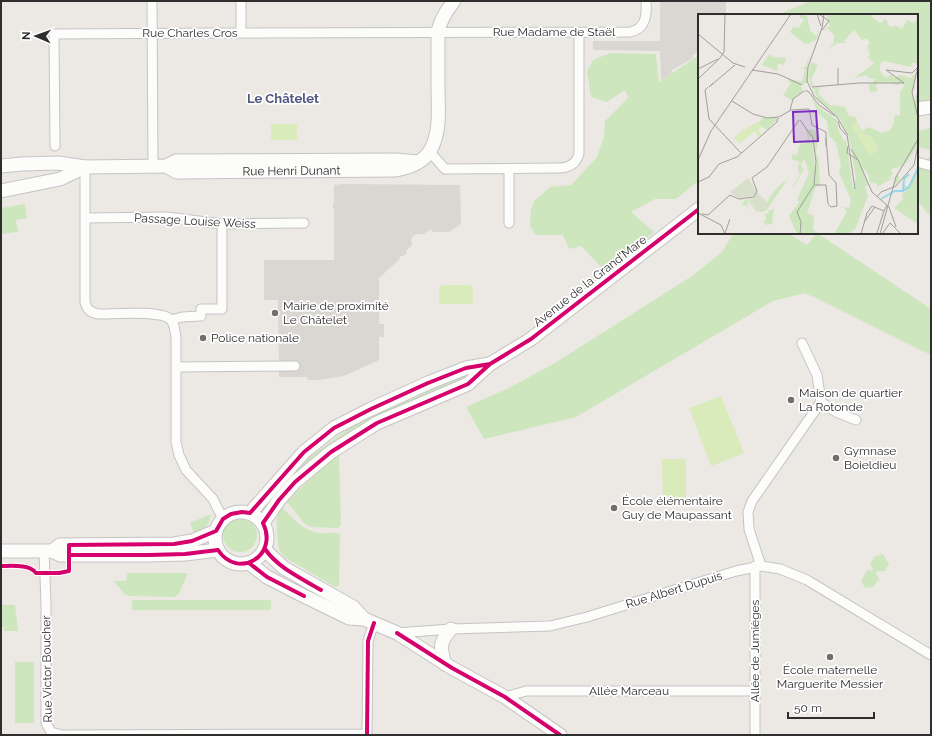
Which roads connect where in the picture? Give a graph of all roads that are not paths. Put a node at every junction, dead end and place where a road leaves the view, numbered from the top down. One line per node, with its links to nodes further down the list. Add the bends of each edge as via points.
1 (152, 1): 7 (street)
2 (241, 1): 8 (street)
3 (454, 1): 5 (street, Rue Henri Dunant, via 439,23)
4 (646, 1): 6 (street, Rue Madame de Staël, via 643,25 635,31)
5 (438, 32): 6 (street, Rue Madame de Staël); 8 (street, Rue Charles Cros); 12 (street, Rue Henri Dunant, via 438,121 435,138)
6 (578, 32): 18 (street, via 579,157 564,168)
7 (153, 33): 8 (street, Rue Charles Cros); 11 (street, Rue Charles Cros, via 54,34); 15 (street)
8 (241, 33)
9 (931, 107): 10 (street)
10 (918, 109)
11 (55, 146)
12 (429, 151): 15 (street, Rue Henri Dunant, via 418,162 395,170 177,172); 18 (street, via 445,169)
13 (918, 162): 16 (street)
14 (1, 166): 17 (street, via 60,162)
15 (159, 166): 17 (street, Rue Henri Dunant)
16 (931, 166)
17 (85, 167): 19 (street, via 60,179); 21 (street)
18 (509, 169): 23 (street)
19 (1, 191)
20 (698, 210): 27 (street, Avenue de la Grand'Mare, via 531,339)
21 (85, 218): 24 (street, Passage Louise Weiss, via 167,217); 25 (street, via 85,302 88,310 98,314 154,314)
22 (304, 223): 24 (street, Passage Louise Weiss)
23 (509, 223)
24 (222, 224): 25 (street, via 222,309 201,308 201,316)
25 (171, 320): 29 (street, via 175,329)
26 (802, 343): 30 (street, via 817,375)
27 (490, 364): 32 (street, Avenue de la Grand'Mare, via 466,368 428,383 334,428 304,452); 34 (street, Avenue de la Grand'Mare, via 468,384 377,423 331,452 295,482)
28 (295, 366): 29 (street)
29 (176, 367): 33 (street, via 176,442 179,455 186,470 213,499)
30 (821, 402): 31 (street, via 836,412); 41 (street, Allée de Jumièges, via 752,502 748,512)
31 (856, 420)
32 (250, 513): 33 (street, via 236,512); 34 (street)
33 (223, 519): 35 (street)
34 (263, 523): 36 (street, via 267,534)
35 (216, 531): 38 (street); 39 (street, via 192,541 174,544 60,545)
36 (265, 549): 40 (street); 42 (street, via 284,568 353,607)
37 (1, 550): 39 (street)
38 (218, 550): 39 (street, via 149,555 60,555); 40 (street, via 230,561)
39 (48, 551): 49 (street, Rue Victor Boucher, via 46,723 51,732 62,735)
40 (249, 563): 42 (street, via 267,577 349,618)
41 (758, 566): 43 (street, Rue Albert Dupuis, via 562,624); 45 (street, Rue Albert Dupuis, via 780,569 807,580); 47 (street, Allée de Jumièges)
42 (369, 621): 44 (street); 50 (street)
43 (451, 629): 44 (street, Rue Albert Dupuis); 46 (street, via 442,640)
44 (397, 633): 46 (street)
45 (931, 654)
46 (445, 664): 48 (street)
47 (755, 691): 48 (street, Allée Marceau, via 526,691); 52 (street, Allée de Jumièges)
48 (505, 696): 51 (street)
49 (162, 735): 50 (street, Rue Victor Boucher)
50 (367, 735)
51 (560, 735)
52 (755, 735)

